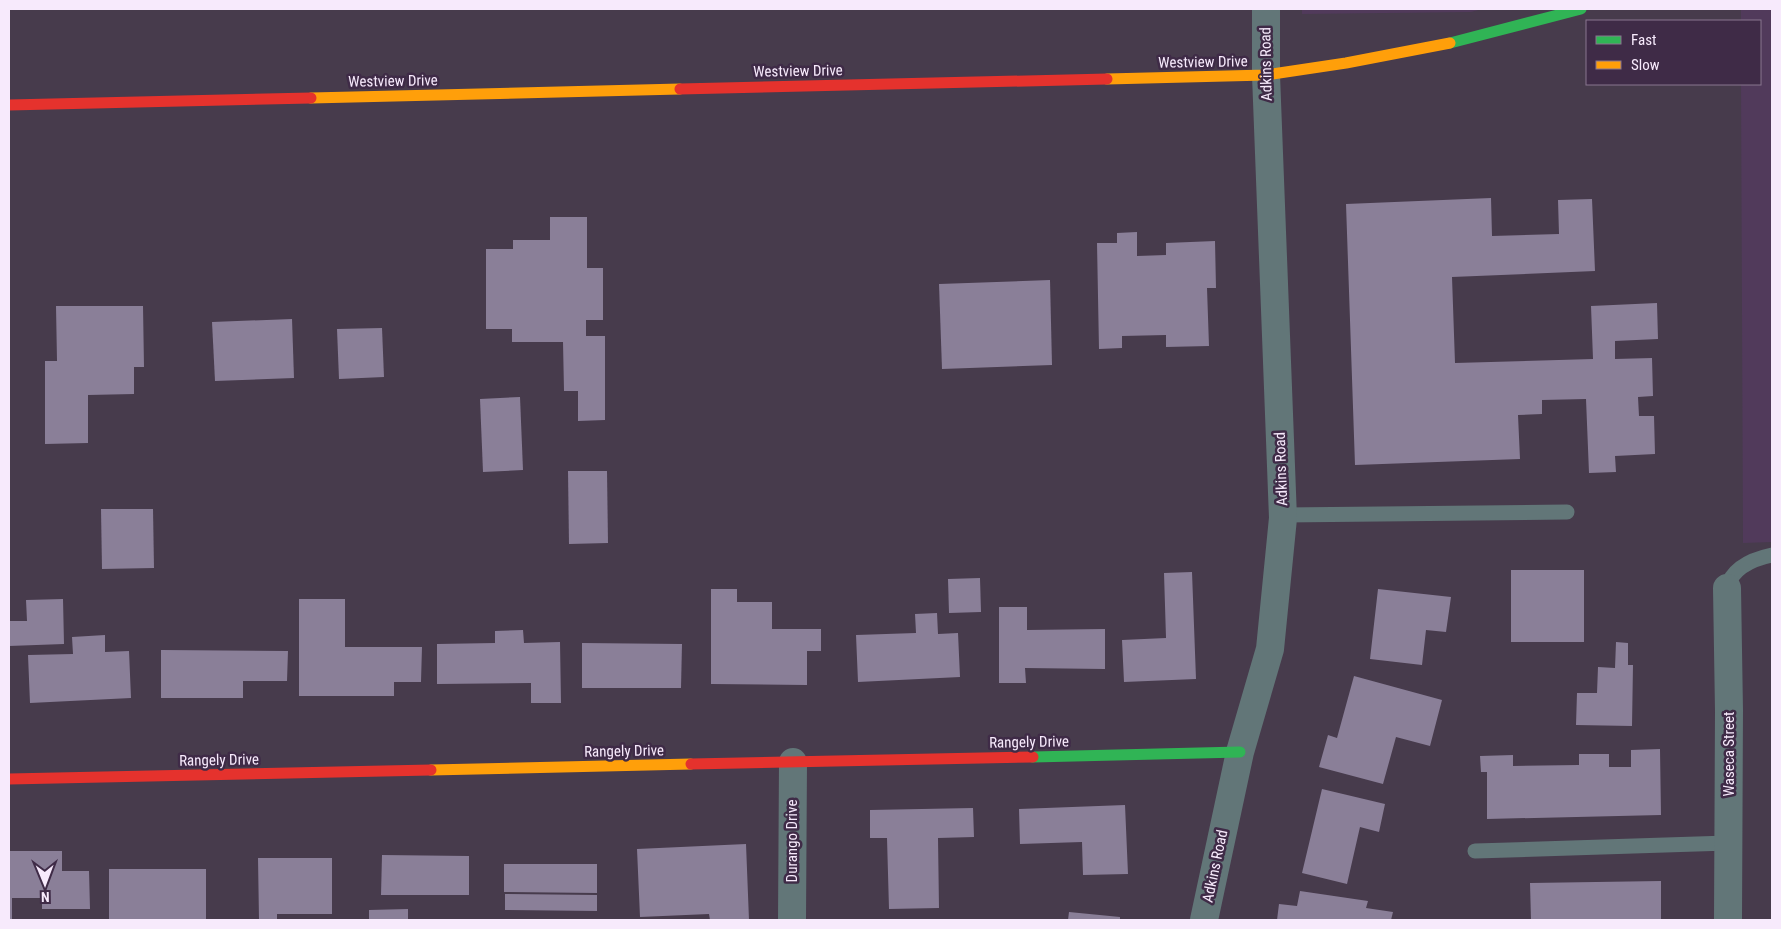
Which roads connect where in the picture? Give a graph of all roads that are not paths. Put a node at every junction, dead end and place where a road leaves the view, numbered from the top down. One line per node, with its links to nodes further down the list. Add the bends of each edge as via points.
1 (1266, 9): 3 (street, Adkins Road)
2 (1581, 9): 3 (main road, Westview Drive, via 1542,21 1348,64)
3 (1266, 75): 4 (main road, Westview Drive); 6 (street, Adkins Road)
4 (9, 105)
5 (1567, 512): 6 (lane)
6 (1283, 515): 9 (street, Adkins Road, via 1270,649)
7 (1772, 555): 8 (lane, via 1757,558 1740,569 1729,580)
8 (1727, 588): 12 (street, Waseca Street)
9 (1240, 752): 10 (main road, Rangely Drive); 15 (street, Adkins Road)
10 (792, 762): 11 (main road, Rangely Drive); 14 (street, Durango Drive)
11 (9, 780)
12 (1728, 842): 13 (lane); 16 (street, Waseca Street)
13 (1475, 851)
14 (792, 920)
15 (1204, 920)
16 (1728, 920)

